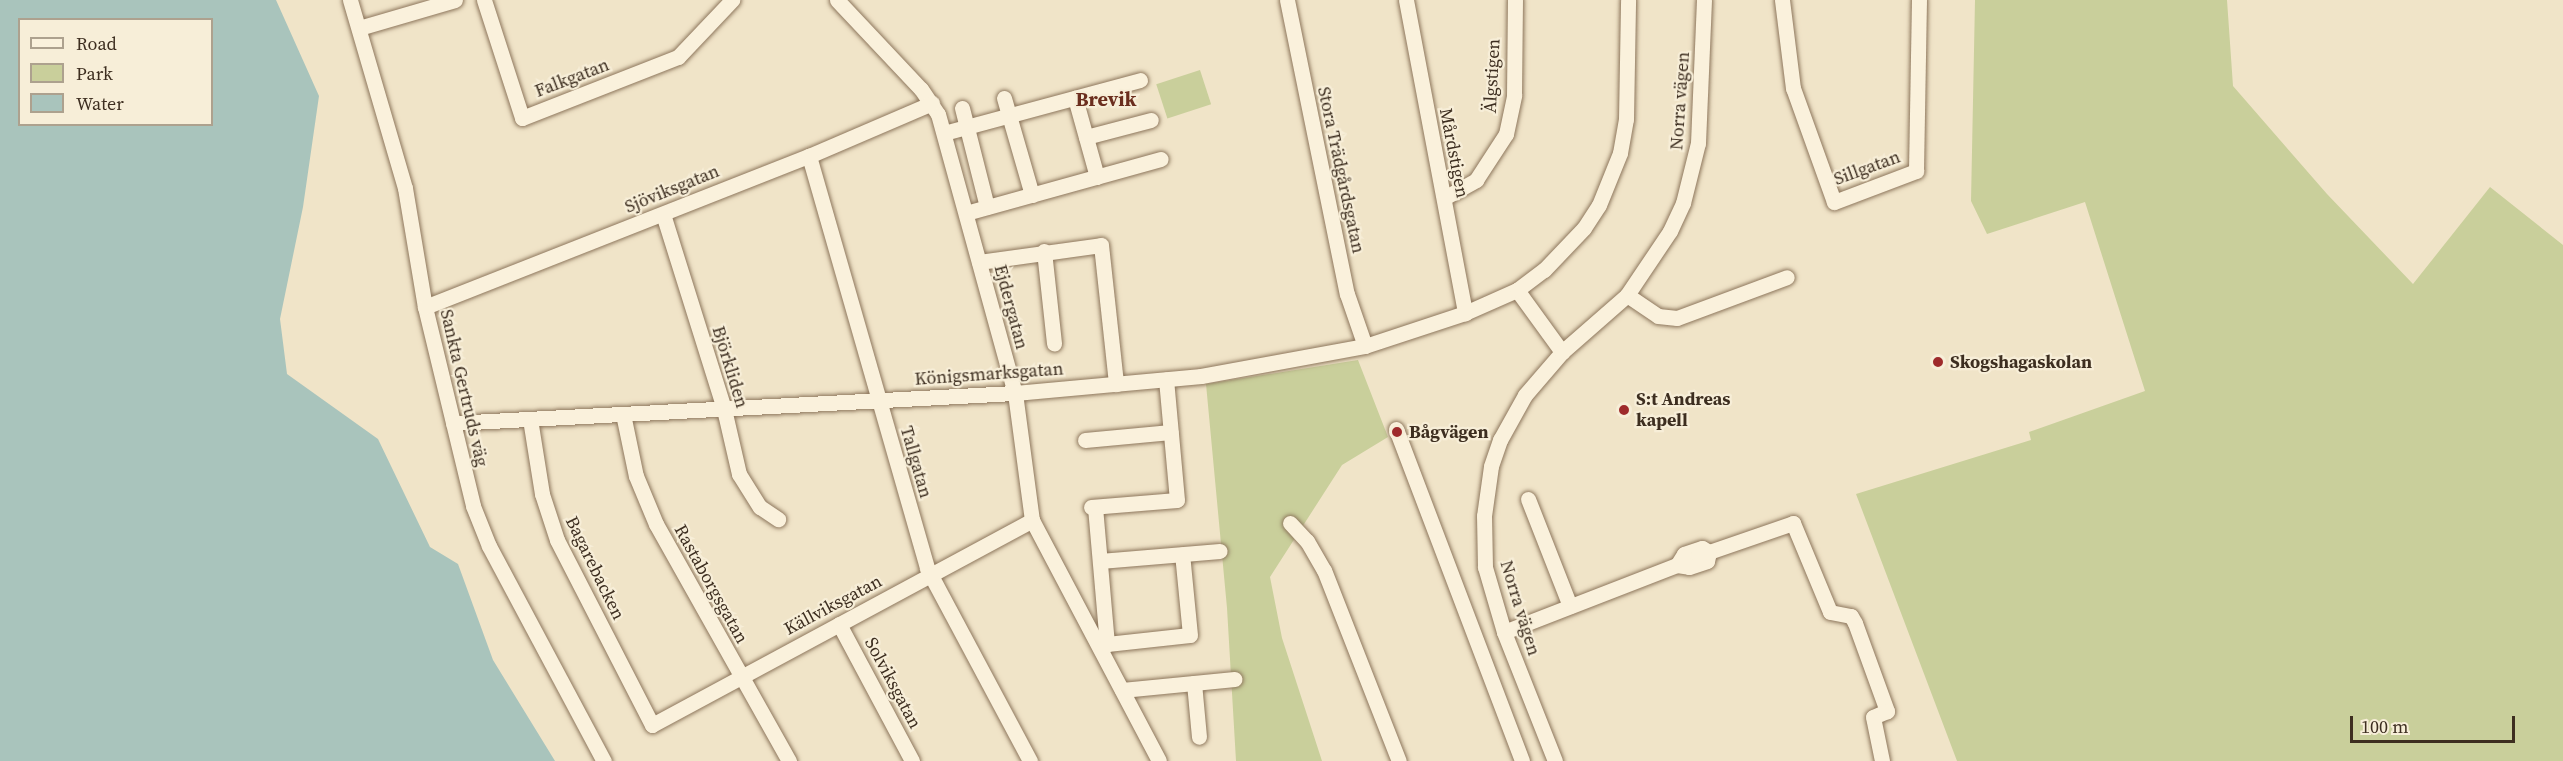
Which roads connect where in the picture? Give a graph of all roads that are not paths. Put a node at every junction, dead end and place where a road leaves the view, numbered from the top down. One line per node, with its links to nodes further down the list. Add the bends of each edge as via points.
1 (350, 0): 13 (street, Sankta Gertruds väg)
2 (455, 0): 13 (street)
3 (484, 0): 4 (street, Falkgatan, via 522,118 678,57)
4 (732, 0)
5 (837, 0): 17 (street, Ejdergatan)
6 (1287, 0): 40 (street, Stora Trädgårdsgatan, via 1347,294)
7 (1406, 0): 28 (street, Mårdstigen)
8 (1515, 0): 28 (street, Älgstigen, via 1514,95 1506,134 1476,180)
9 (1628, 0): 35 (street, Königsmarksgatan, via 1626,119 1611,179 1584,228 1545,270)
10 (1704, 0): 36 (street, Norra vägen, via 1701,117 1692,174 1670,231)
11 (1782, 0): 12 (street, Sillgatan, via 1793,88 1834,202 1916,171)
12 (1919, 0)
13 (359, 28): 37 (street, Sankta Gertruds väg, via 405,188)
14 (1140, 80): 16 (street)
15 (1004, 98): 19 (street)
16 (1075, 98): 19 (street); 23 (street)
17 (932, 103): 22 (street, Ejdergatan); 24 (street, Sjöviksgatan)
18 (962, 108): 21 (street)
19 (1009, 116): 21 (street); 27 (street)
20 (1151, 120): 23 (street)
21 (967, 127): 22 (street); 29 (street)
22 (944, 133): 30 (street, Ejdergatan)
23 (1086, 137): 26 (street)
24 (809, 156): 31 (street, Sjöviksgatan); 45 (street, Tallgatan)
25 (1161, 159): 26 (street)
26 (1097, 177): 27 (street)
27 (1032, 195): 29 (street)
28 (1444, 198): 38 (street, Mårdstigen)
29 (987, 207): 30 (street)
30 (966, 213): 33 (street, Ejdergatan)
31 (663, 214): 37 (street, Sjöviksgatan); 46 (street, Björkliden)
32 (1044, 251): 33 (street); 39 (street); 43 (street, via 1101,245)
33 (979, 262): 44 (street, Ejdergatan)
34 (1787, 277): 36 (street, via 1677,318 1658,315)
35 (1516, 290): 38 (street, Königsmarksgatan); 41 (street)
36 (1627, 295): 41 (street, Norra vägen)
37 (425, 307): 49 (street, Sankta Gertruds väg)
38 (1465, 313): 40 (street, Königsmarksgatan)
39 (1054, 343)
40 (1365, 346): 42 (street, Königsmarksgatan)
41 (1562, 352): 63 (street, Norra vägen, via 1511,417 1491,466 1482,541 1490,588)
42 (1166, 379): 43 (street, Königsmarksgatan); 51 (street, Ejdergatan)
43 (1116, 384): 44 (street, Königsmarksgatan)
44 (1014, 393): 45 (street, Königsmarksgatan); 55 (street, Ejdergatan)
45 (878, 402): 46 (street, Königsmarksgatan); 60 (street, Tallgatan)
46 (724, 409): 47 (street, Königsmarksgatan); 54 (street, Björkliden, via 739,474 760,507)
47 (622, 414): 48 (street, Königsmarksgatan); 65 (street, Rastaborgsgatan, via 645,500)
48 (530, 419): 49 (street, Königsmarksgatan); 69 (street, Bagarebacken, via 542,494 557,540)
49 (453, 423): 71 (street, Sankta Gertruds väg, via 479,524)
50 (1396, 429): 77 (street)
51 (1171, 432): 52 (street); 59 (street, Ejdergatan, via 1177,500 1093,507)
52 (1085, 440)
53 (1528, 499): 61 (street)
54 (778, 519)
55 (1032, 520): 60 (street, Källviksgatan); 64 (street, Ejdergatan)
56 (1290, 523): 76 (street, via 1312,547 1324,570)
57 (1220, 551): 58 (street)
58 (1182, 554): 59 (street); 64 (street, via 1190,635)
59 (1100, 561): 64 (street, Ejdergatan)
60 (930, 574): 62 (street, Källviksgatan); 74 (street, Tallgatan)
61 (1570, 606): 63 (street); 79 (street, via 1677,565 1689,567 1707,561 1709,552 1793,523 1830,612 1851,616 1855,622 1887,711 1873,717)
62 (839, 624): 65 (street, Källviksgatan); 73 (street, Solviksgatan)
63 (1504, 632): 78 (street, Norra vägen)
64 (1103, 646): 68 (street, Ejdergatan)
65 (739, 677): 69 (street, Källviksgatan); 72 (street, Rastaborgsgatan)
66 (1234, 679): 67 (street)
67 (1194, 683): 68 (street); 70 (street)
68 (1122, 690): 75 (street, Ejdergatan)
69 (652, 725)
70 (1199, 736)
71 (604, 761)
72 (789, 761)
73 (912, 761)
74 (1030, 761)
75 (1159, 761)
76 (1399, 761)
77 (1522, 761)
78 (1555, 761)
79 (1882, 761)

